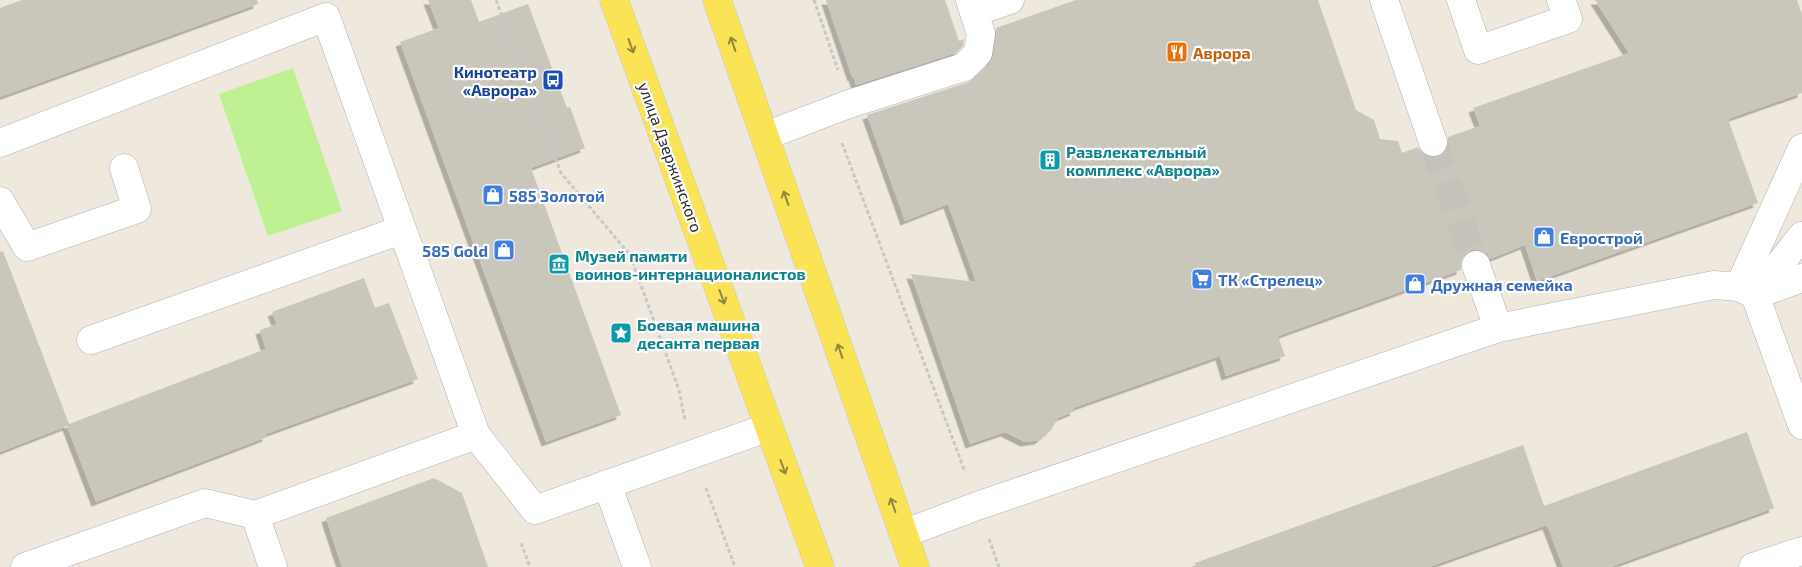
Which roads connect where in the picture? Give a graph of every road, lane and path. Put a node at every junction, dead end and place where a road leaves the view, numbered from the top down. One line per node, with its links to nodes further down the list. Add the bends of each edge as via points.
1 (496, 0): 27 (path, via 561,173 630,255 679,390)
2 (614, 0): 25 (main road, улица Дзержинского, one-way to 25)
3 (717, 0): 11 (main road, one-way to 3)
4 (814, 0): 10 (path)
5 (1010, 0): 9 (lane)
6 (1384, 0): 12 (lane)
7 (1461, 0): 8 (lane, via 1478,50 1568,19)
8 (1561, 0)
9 (972, 6): 10 (lane, via 981,34 978,53 964,67)
10 (849, 104): 11 (lane); 29 (path, via 837,128)
11 (765, 136): 31 (main road, one-way to 11)
12 (1433, 142)
13 (0, 143): 17 (lane, via 326,17)
14 (1802, 148): 21 (lane)
15 (124, 168): 16 (lane, via 137,209 27,247)
16 (0, 201)
17 (401, 230): 23 (lane); 26 (lane)
18 (1802, 236): 21 (lane)
19 (1476, 265): 22 (lane)
20 (1802, 278): 21 (lane)
21 (1747, 291): 22 (lane, via 1714,284); 24 (lane)
22 (1498, 328): 29 (lane)
23 (92, 340)
24 (1802, 425)
25 (769, 427): 27 (lane); 37 (main road, улица Дзержинского, one-way to 37)
26 (476, 435): 28 (lane, via 534,510); 30 (lane)
27 (693, 453): 28 (lane); 36 (path)
28 (606, 484): 35 (lane)
29 (978, 506): 31 (lane); 39 (path)
30 (255, 515): 33 (lane, via 205,503); 34 (lane)
31 (903, 534): 38 (main road)
32 (1802, 550): 40 (lane)
33 (25, 567)
34 (273, 567)
35 (637, 567)
36 (735, 567)
37 (820, 567)
38 (915, 567)
39 (999, 567)
40 (1752, 567)

